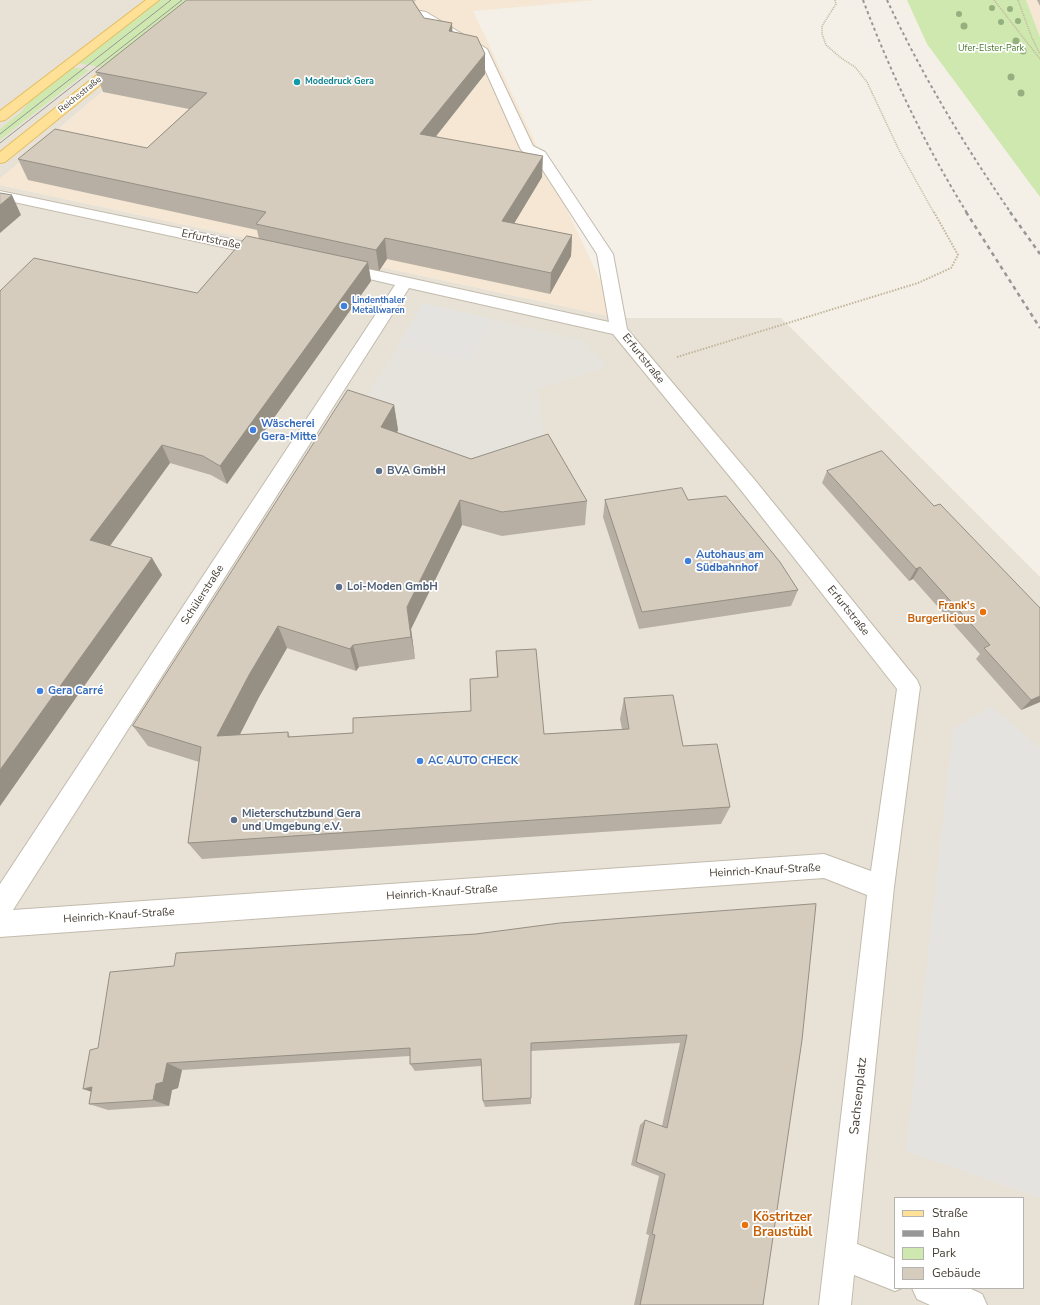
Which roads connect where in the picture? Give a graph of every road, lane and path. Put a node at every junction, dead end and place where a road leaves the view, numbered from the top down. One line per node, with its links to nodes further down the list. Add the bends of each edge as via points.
1 (153, 0): 9 (main road)
2 (835, 0): 16 (path, via 836,4 822,26 826,45 855,67 867,82 899,150 958,255 951,268 918,284)
3 (994, 0): 8 (path)
4 (1018, 0): 7 (path)
5 (376, 7): 15 (street, via 422,14 483,52 526,148 540,155 605,254)
6 (133, 53): 10 (main road, Reichsstraße)
7 (1040, 54)
8 (1040, 59)
9 (3, 112)
10 (0, 159)
11 (0, 194): 12 (street, Erfurtstraße)
12 (280, 255)
13 (327, 265): 14 (street, Erfurtstraße)
14 (405, 282): 15 (street, Erfurtstraße); 18 (street, Schülerstraße)
15 (619, 330): 16 (street, Erfurtstraße)
16 (648, 365): 17 (street, Erfurtstraße, via 909,687)
17 (881, 887): 19 (street, Heinrich-Knauf-Straße, via 824,866); 20 (street, Sachsenplatz)
18 (0, 907)
19 (0, 924)
20 (842, 1254): 21 (street); 23 (street, Sachsenplatz)
21 (894, 1275)
22 (931, 1289): 24 (street)
23 (835, 1305)
24 (971, 1305)

